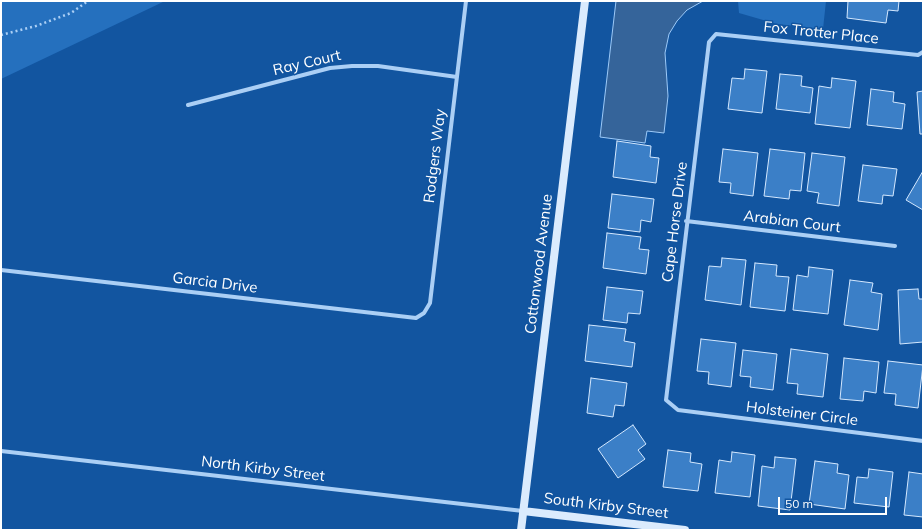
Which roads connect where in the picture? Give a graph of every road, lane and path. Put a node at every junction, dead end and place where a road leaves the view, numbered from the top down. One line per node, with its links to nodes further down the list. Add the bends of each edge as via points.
1 (88, 1): 5 (path, via 71,13)
2 (466, 1): 7 (street, Rodgers Way)
3 (585, 1): 16 (main road, Cottonwood Avenue)
4 (716, 34): 6 (street, Fox Trotter Place, via 918,55); 9 (street, Cape Horse Drive, via 709,42)
5 (1, 35)
6 (923, 52)
7 (457, 77): 8 (street, Ray Court, via 378,66 330,68); 12 (street, Rodgers Way, via 430,304)
8 (188, 105)
9 (686, 221): 10 (street, Arabian Court); 13 (street, Cape Horse Drive, via 666,400)
10 (895, 246)
11 (1, 270): 12 (street, Garcia Drive, via 416,318)
12 (424, 313)
13 (678, 410): 14 (street, Holsteiner Circle)
14 (923, 441)
15 (1, 451): 16 (street, North Kirby Street)
16 (523, 511): 17 (main road, Cottonwood Avenue); 18 (main road, South Kirby Street)
17 (521, 530)
18 (685, 530)

